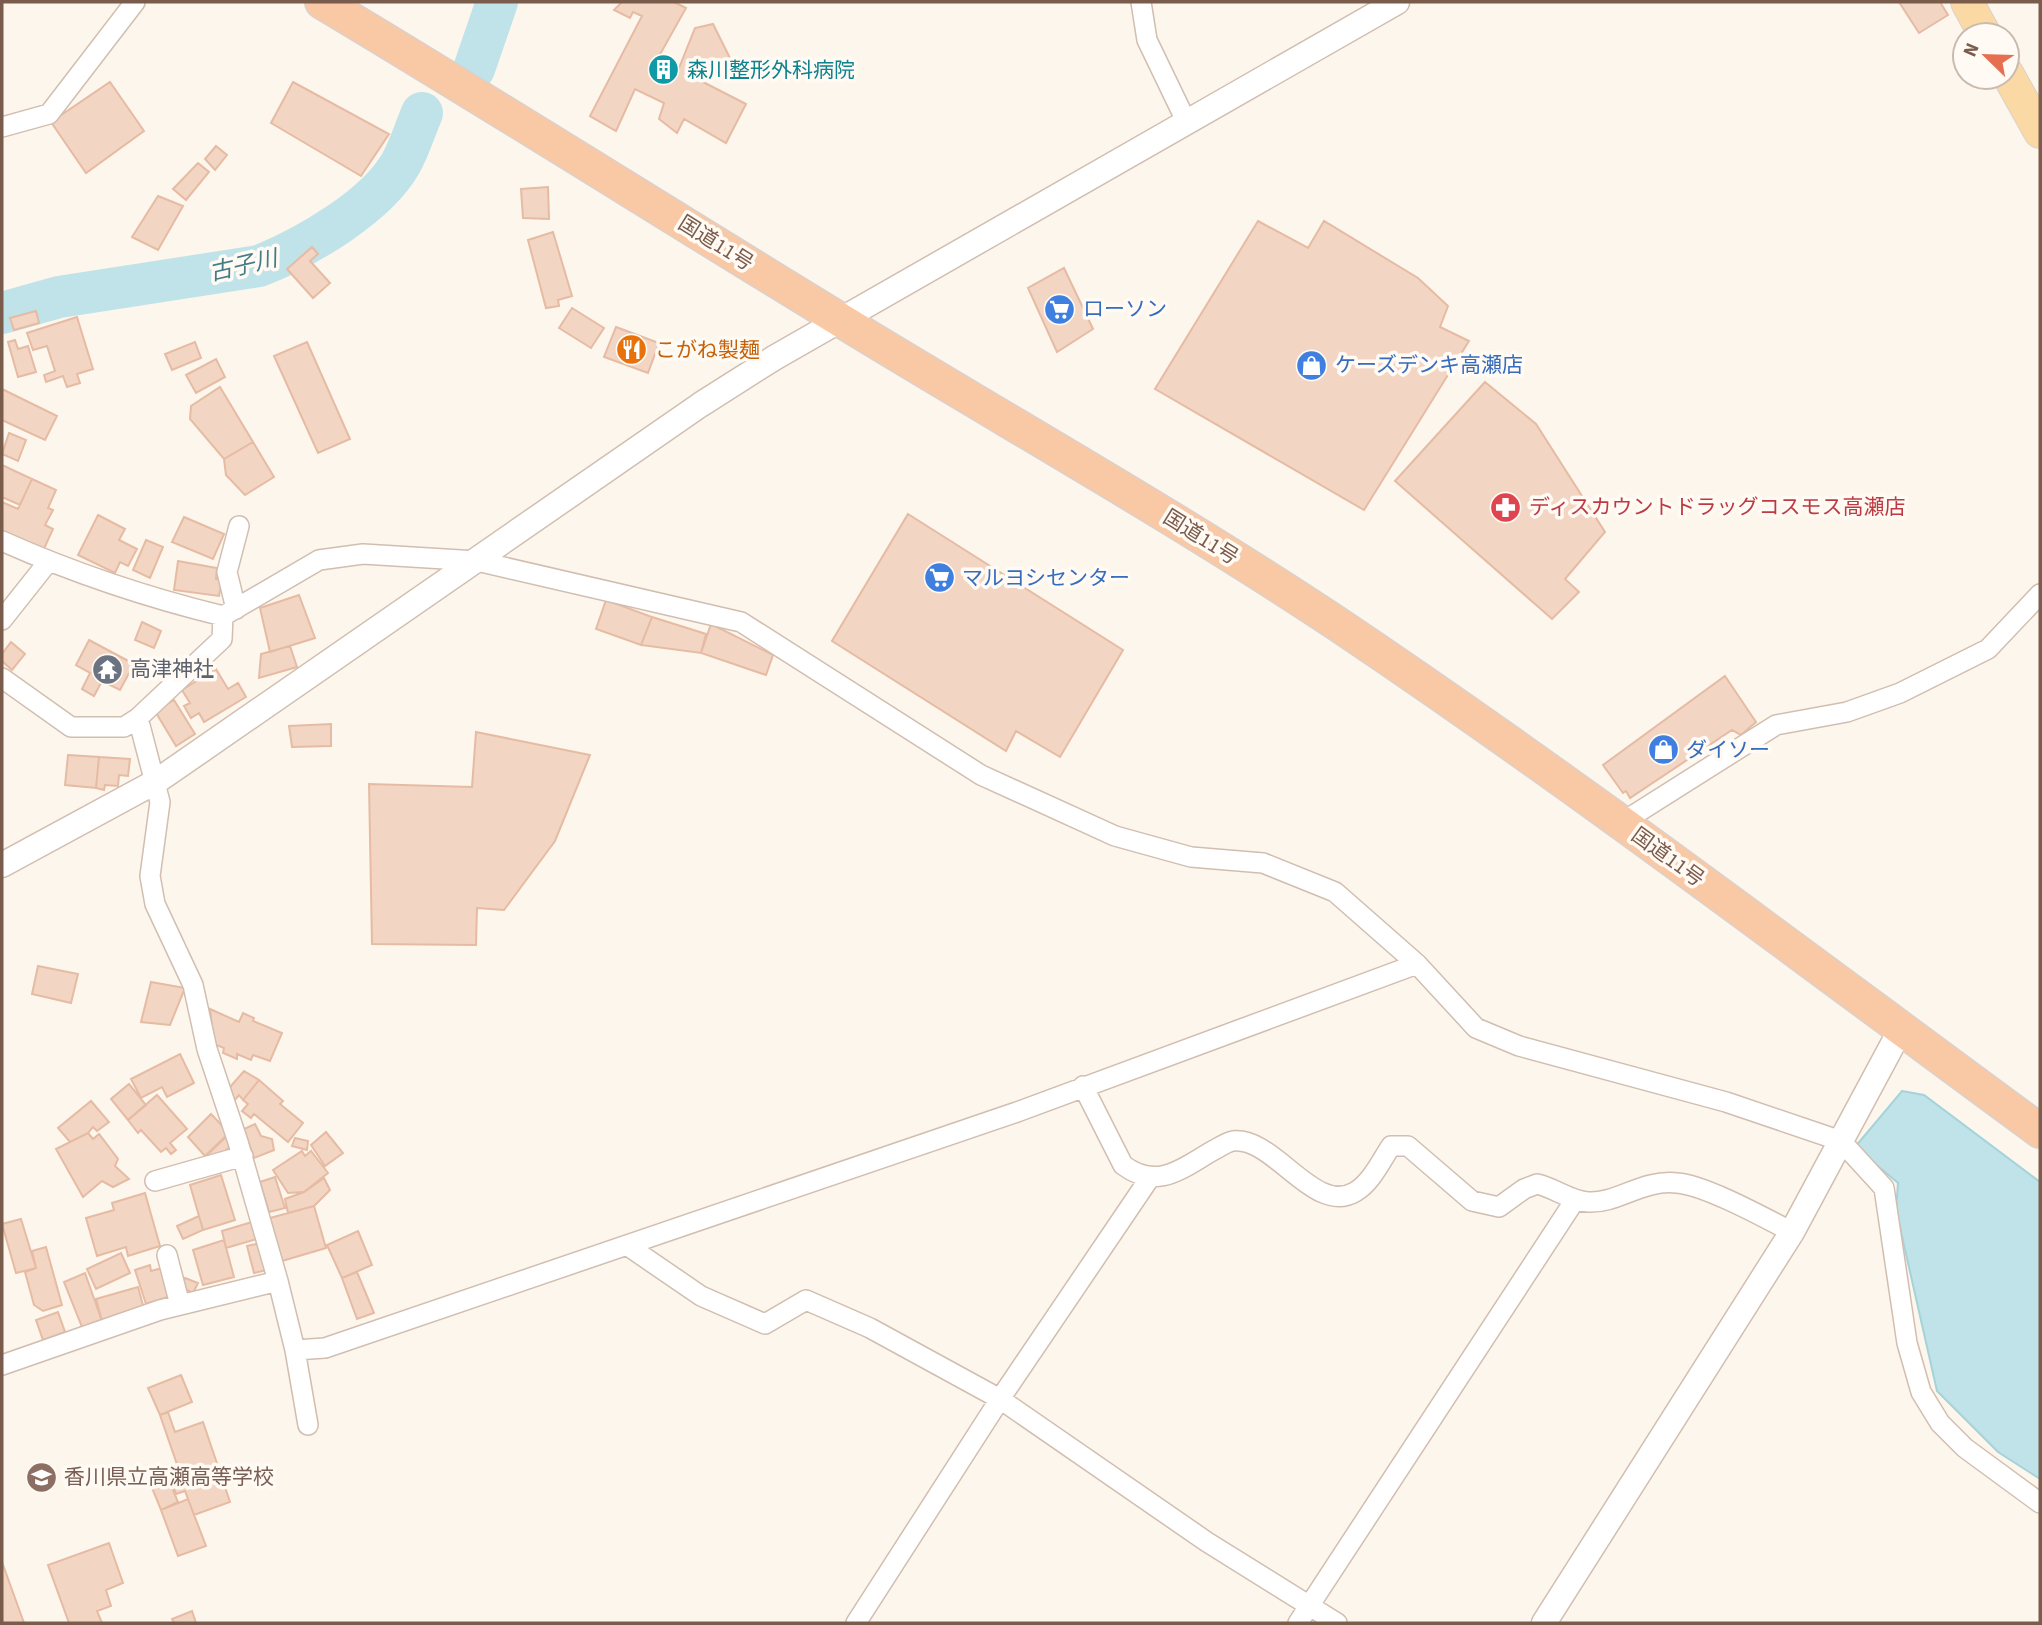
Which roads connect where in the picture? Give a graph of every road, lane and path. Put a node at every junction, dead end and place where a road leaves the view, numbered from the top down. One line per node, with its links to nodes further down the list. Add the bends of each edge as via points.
1 (135, 2): 9 (street, via 49,114)
2 (322, 2): 11 (highway, 国道11号)
3 (1141, 2): 8 (street, via 1147,40)
4 (1397, 2): 8 (street)
5 (1966, 2): 6 (main road)
6 (1977, 21)
7 (2017, 91): 10 (main road)
8 (1186, 121): 11 (street)
9 (2, 127)
10 (2040, 132)
11 (841, 321): 14 (street, via 700,405); 22 (highway, 国道11号, via 1187,527 1452,702)
12 (239, 526): 17 (street, via 227,572)
13 (2, 541): 15 (street)
14 (477, 561): 17 (street, via 363,555 319,560); 21 (street); 24 (street, via 741,622 981,775 1115,836 1191,857 1263,863 1335,892)
15 (48, 562): 17 (street, via 139,595); 18 (street)
16 (2040, 594): 22 (street, via 1988,649 1900,693 1847,712 1776,725)
17 (229, 612): 20 (street, via 222,639)
18 (2, 620)
19 (2, 678): 20 (street, via 71,727 124,727)
20 (138, 718): 21 (street)
21 (157, 781): 23 (street); 29 (street, via 160,802 150,876 155,904 193,985 207,1049)
22 (1621, 823): 25 (highway, 国道11号)
23 (2, 865)
24 (1416, 964): 26 (street); 28 (street, via 1476,1028 1519,1046 1726,1102)
25 (1901, 1029): 27 (highway, 国道11号); 28 (street)
26 (1083, 1086): 30 (street, via 1123,1165); 34 (street)
27 (2040, 1131)
28 (1841, 1141): 33 (street); 42 (street, via 1884,1188 1907,1343 1921,1392 1940,1423 1965,1448)
29 (243, 1156): 31 (street); 36 (street)
30 (1149, 1179): 32 (street, via 1171,1174 1231,1141 1243,1141 1258,1146 1305,1182 1340,1196 1354,1193 1367,1182 1391,1146 1398,1144 1408,1146 1472,1201 1484,1206 1499,1207 1537,1184); 40 (street)
31 (155, 1181)
32 (1575, 1200): 33 (street, via 1600,1201 1652,1182 1680,1183); 43 (street)
33 (1792, 1232): 47 (street)
34 (628, 1246): 38 (street, via 325,1348); 40 (street, via 701,1296 765,1324 806,1300 870,1328)
35 (167, 1255): 37 (street)
36 (278, 1281): 37 (street); 38 (street)
37 (180, 1305): 39 (street)
38 (295, 1350): 41 (street)
39 (2, 1366)
40 (1000, 1399): 43 (street, via 1207,1542); 44 (street)
41 (308, 1425)
42 (2040, 1503)
43 (1309, 1605): 45 (street); 46 (street)
44 (856, 1623)
45 (1298, 1623)
46 (1337, 1623)
47 (1544, 1623)

